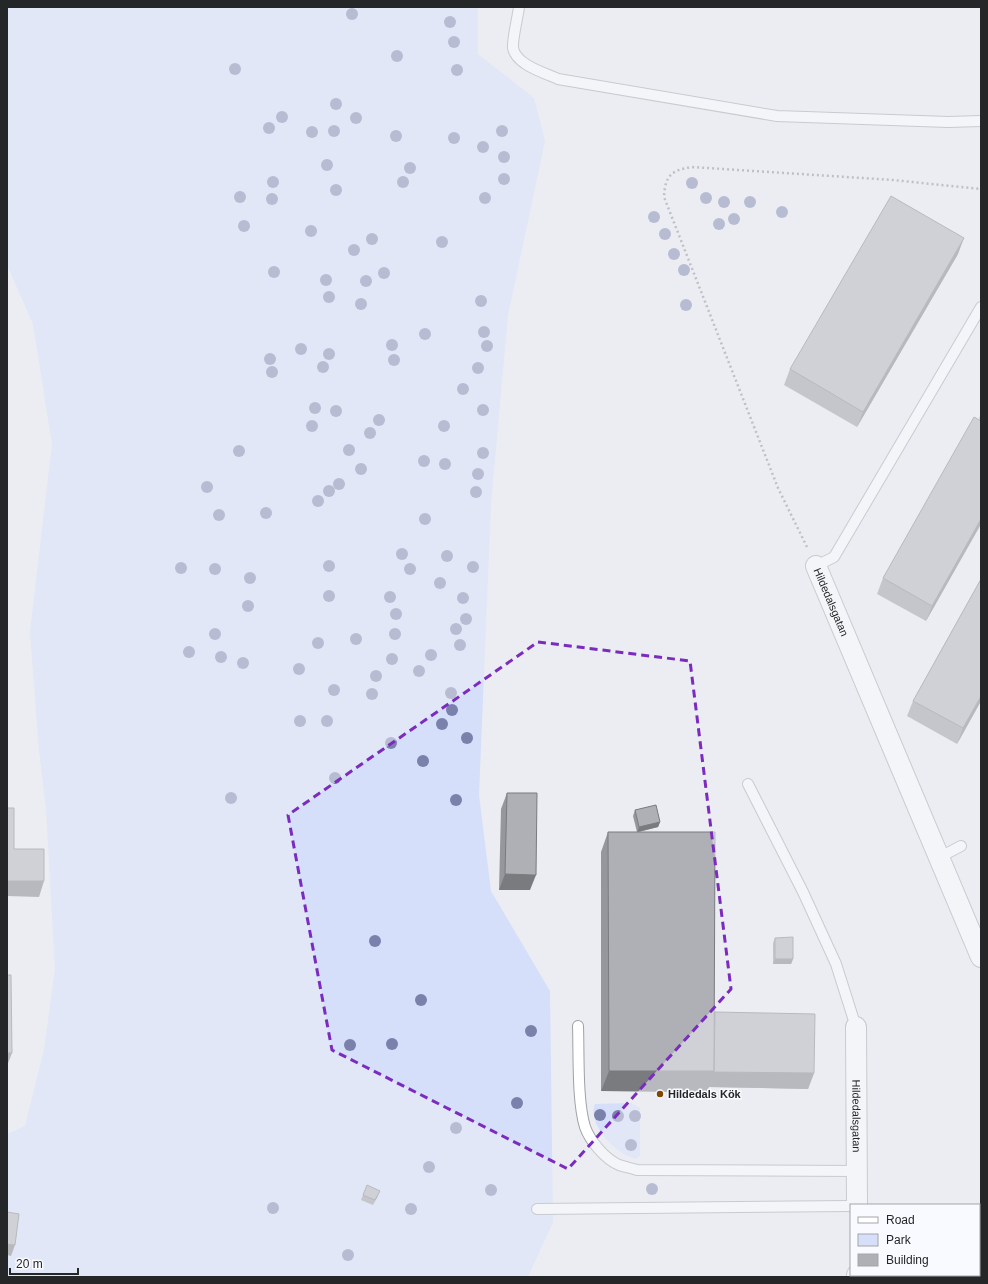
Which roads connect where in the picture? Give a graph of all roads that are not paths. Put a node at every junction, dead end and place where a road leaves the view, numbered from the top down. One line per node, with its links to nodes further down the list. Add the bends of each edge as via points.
1 (519, 7): 2 (lane, via 513,48 518,58 533,69 558,78 777,116)
2 (981, 121)
3 (981, 306): 4 (lane, Hildedalsgatan, via 834,557)
4 (816, 566): 7 (street, Hildedalsgatan)
5 (748, 784): 10 (lane, via 836,964)
6 (961, 846): 7 (lane)
7 (940, 857): 8 (street, Hildedalsgatan)
8 (981, 957)
9 (578, 1026): 11 (lane, via 582,1106 586,1127 603,1153 618,1165 637,1170)
10 (856, 1027): 11 (street, Hildedalsgatan)
11 (857, 1171): 12 (street, Hildedalsgatan)
12 (857, 1204)
13 (850, 1206): 14 (lane)
14 (537, 1209)

